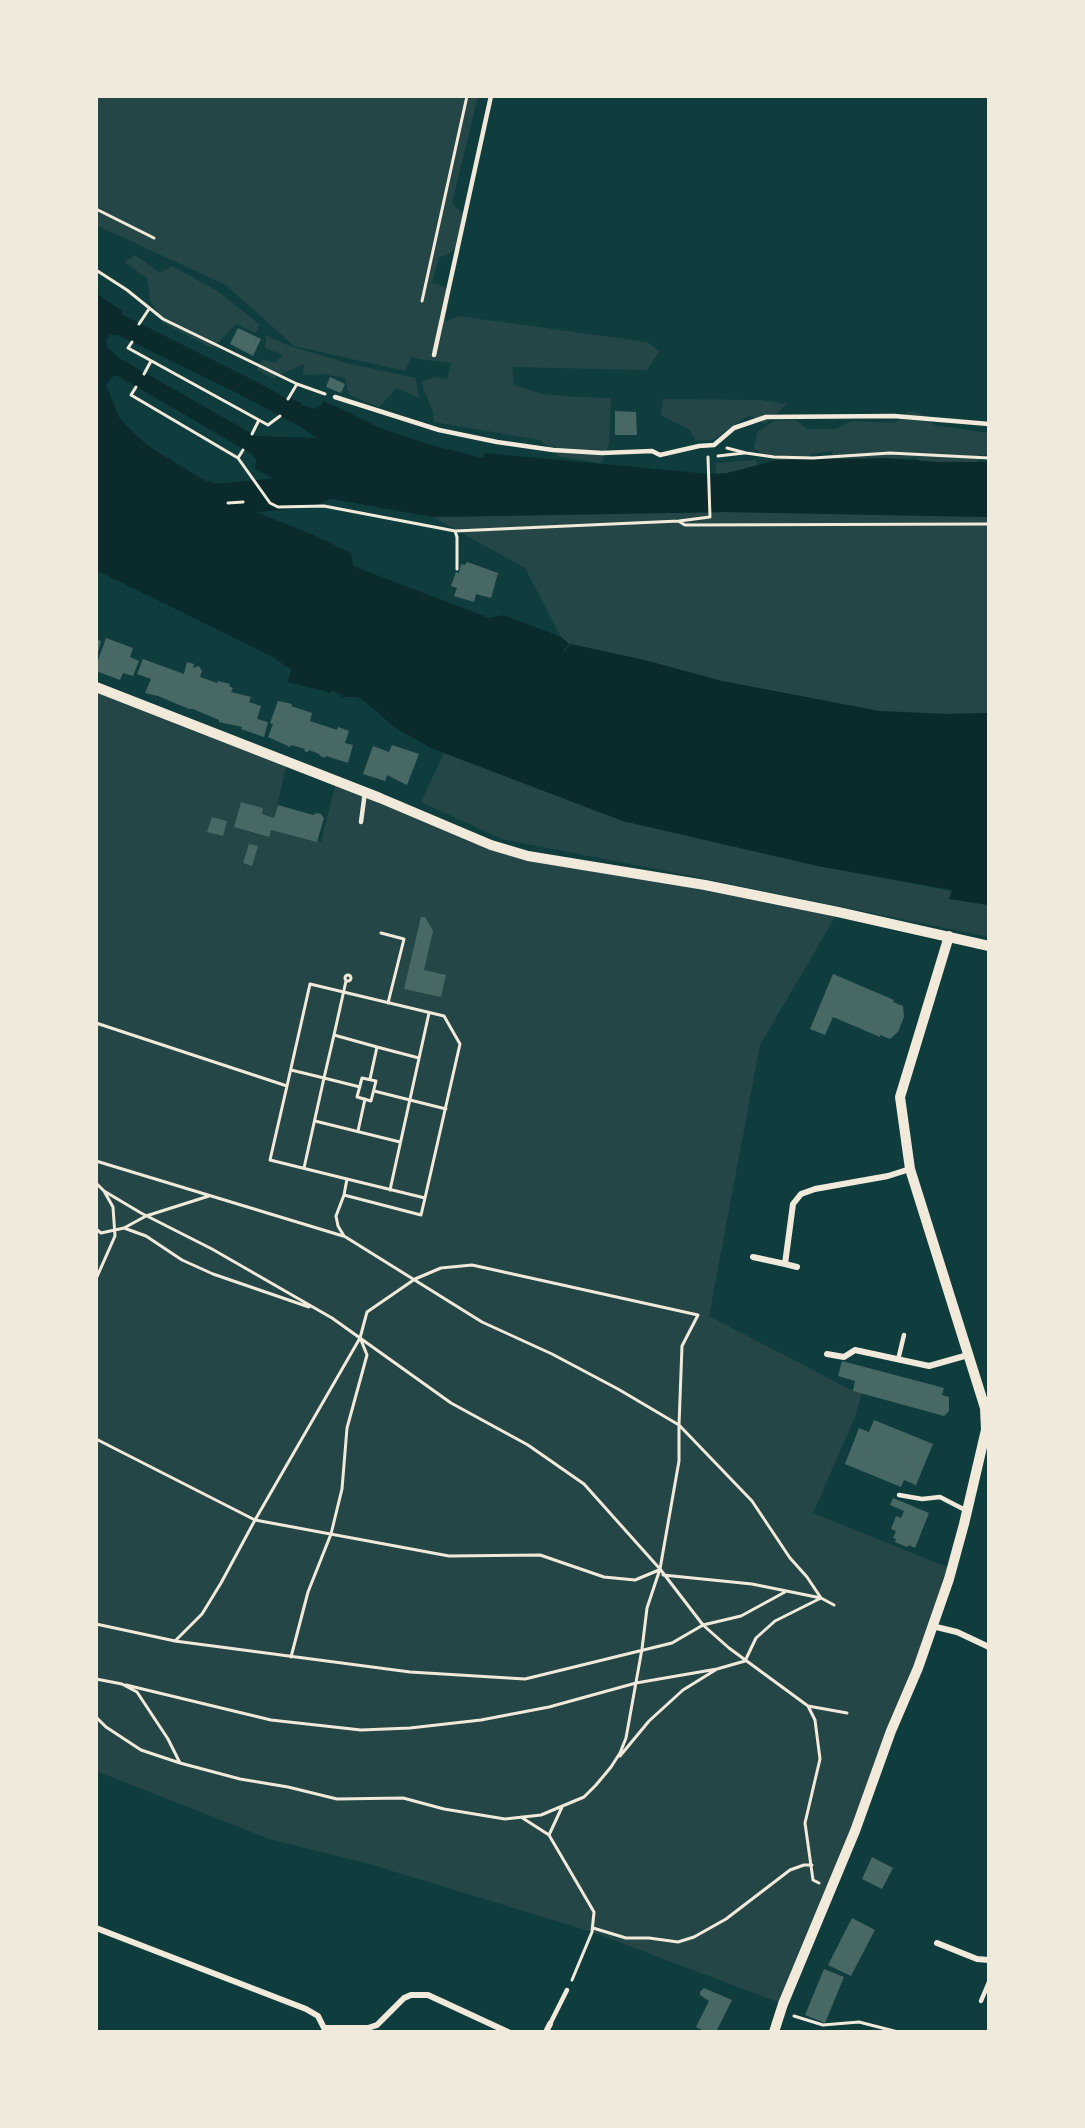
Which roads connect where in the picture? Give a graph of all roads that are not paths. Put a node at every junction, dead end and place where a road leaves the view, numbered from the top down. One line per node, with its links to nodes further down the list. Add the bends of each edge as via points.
1 (491, 96): 2 (lane)
2 (434, 355)
3 (334, 397): 4 (lane, via 439,430 553,450 602,453 660,454 714,445 734,428 766,417 894,417)
4 (989, 424)
5 (96, 687): 6 (street)
6 (365, 792): 7 (lane); 8 (street, via 491,845 528,856 716,887)
7 (361, 822)
8 (949, 936): 9 (street); 10 (street, via 900,1097)
9 (989, 946)
10 (910, 1169): 12 (street, via 801,1194 793,1204); 16 (street)
11 (753, 1257): 12 (street)
12 (785, 1264): 13 (street)
13 (797, 1268)
14 (904, 1335): 17 (lane)
15 (827, 1354): 17 (street, via 844,1357 855,1350)
16 (968, 1355): 17 (street, via 930,1366); 18 (street)
17 (898, 1360)
18 (987, 1406): 20 (street, via 986,1430)
19 (899, 1495): 20 (lane, via 940,1497)
20 (967, 1511): 21 (street)
21 (932, 1626): 22 (street, via 957,1632); 33 (street)
22 (989, 1647)
23 (96, 1928): 30 (street, via 306,2009 318,2016)
24 (937, 1943): 25 (street)
25 (989, 1960)
26 (989, 1982): 28 (lane)
27 (567, 1990): 29 (lane)
28 (981, 2001)
29 (550, 2024): 32 (street)
30 (326, 2030): 31 (street, via 368,2028 404,1998 428,1995)
31 (508, 2032)
32 (546, 2032)
33 (774, 2032)

